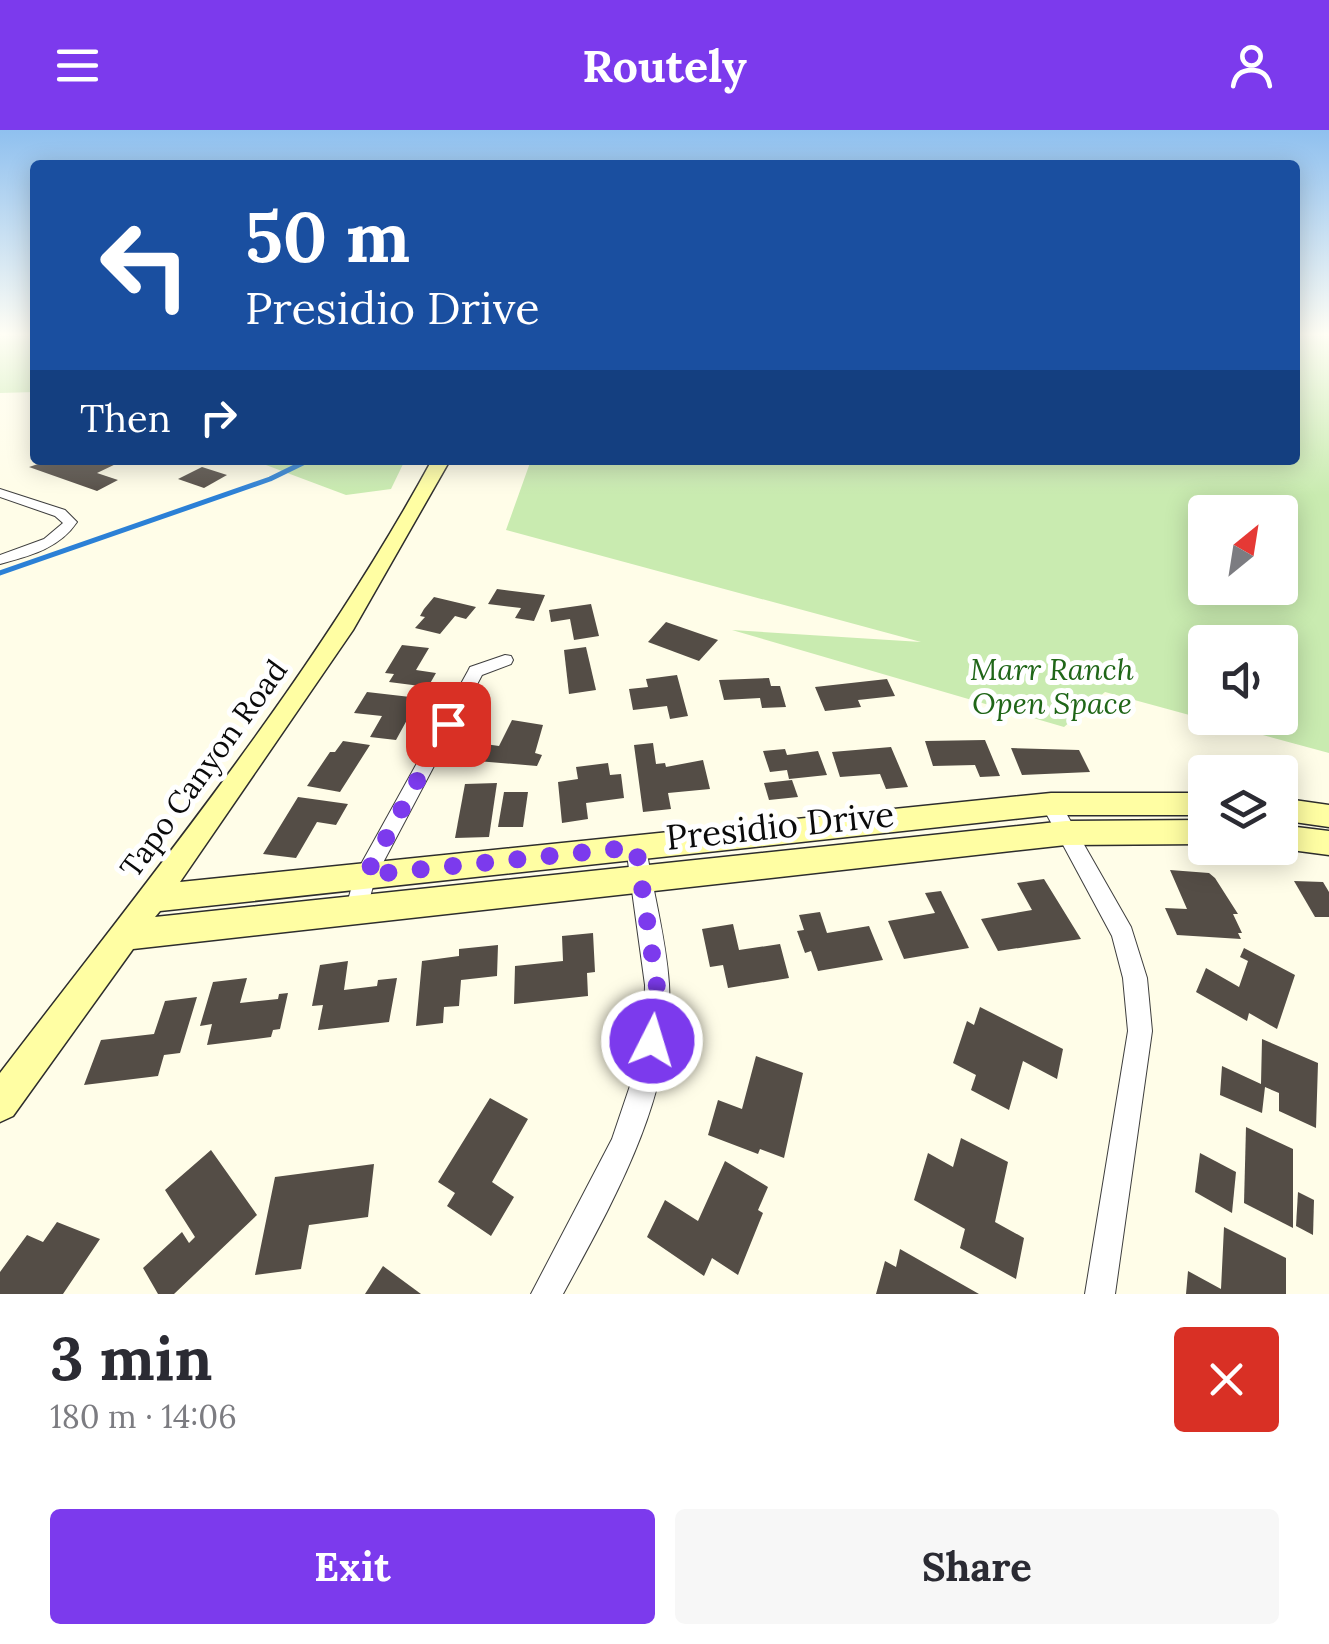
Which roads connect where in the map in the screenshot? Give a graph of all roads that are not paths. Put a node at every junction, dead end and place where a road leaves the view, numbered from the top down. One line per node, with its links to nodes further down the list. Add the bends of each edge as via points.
1 (438, 465): 16 (street, Tapo Canyon Road, via 350,618)
2 (0, 493): 3 (street, via 68,517 60,536)
3 (0, 560)
4 (505, 660): 14 (street, via 476,671)
5 (1051, 804): 6 (street, Presidio Drive); 10 (street); 13 (street, Presidio Drive)
6 (1188, 804)
7 (1298, 812): 8 (street)
8 (1329, 816)
9 (1188, 832): 10 (street, Presidio Drive)
10 (1066, 833): 15 (street, Presidio Drive); 21 (street, via 1123,934 1140,1031)
11 (1298, 839): 12 (street)
12 (1329, 843)
13 (636, 847): 14 (street, Presidio Drive); 15 (street)
14 (366, 875): 16 (street, Presidio Drive); 17 (street)
15 (640, 879): 17 (street, Presidio Drive); 20 (street, via 657,987 652,1041 636,1111 598,1200)
16 (152, 898): 18 (street, Tapo Canyon Road)
17 (356, 910): 18 (street, Presidio Drive)
18 (126, 935): 19 (street, Tapo Canyon Road)
19 (0, 1103)
20 (546, 1294)
21 (1100, 1294)

